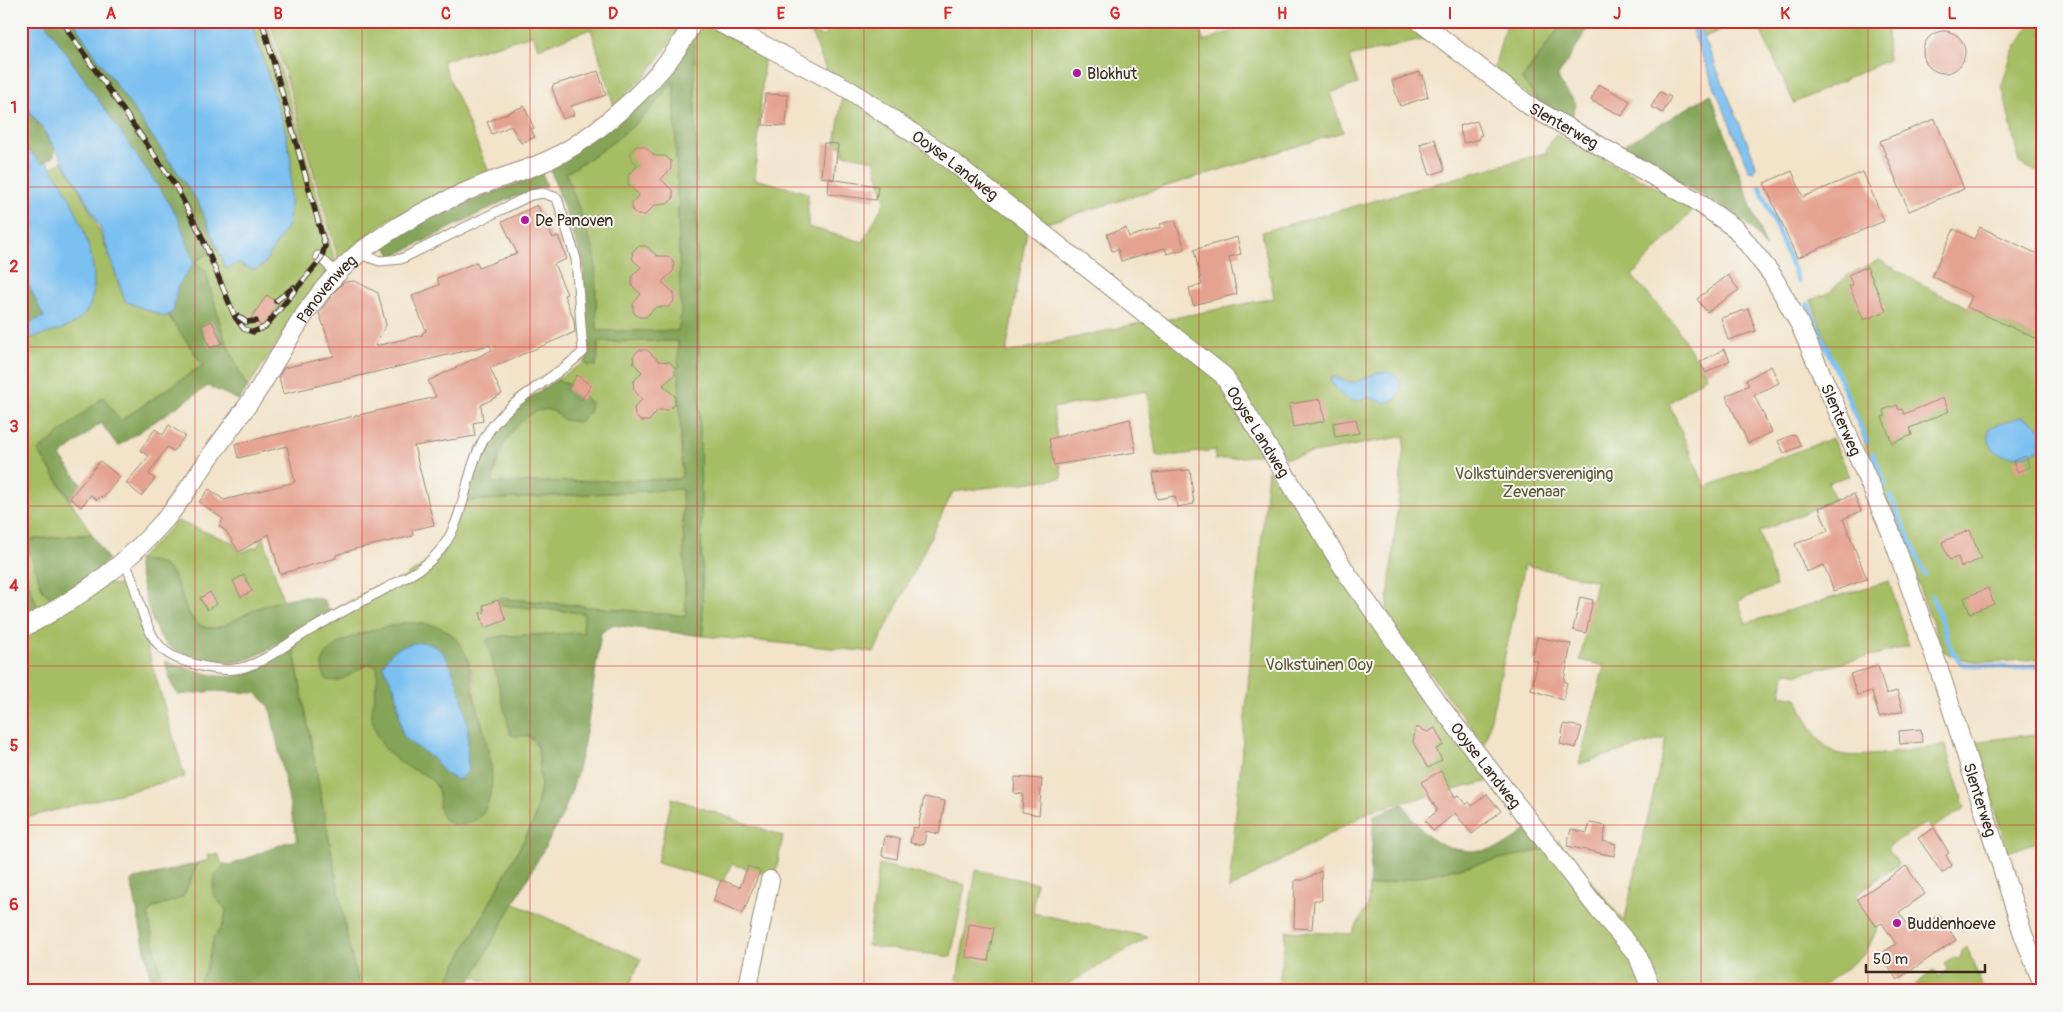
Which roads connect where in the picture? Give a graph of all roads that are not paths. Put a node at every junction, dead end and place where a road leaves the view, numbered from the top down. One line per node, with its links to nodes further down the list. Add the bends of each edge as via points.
1 (693, 21): 4 (street, Panovenweg, via 651,82 613,118 544,163 437,206)
2 (715, 21): 12 (street, Ooyse Landweg, via 848,90 935,148 1223,375 1363,596 1437,702 1597,908 1637,954)
3 (1419, 21): 10 (street, Slenterweg, via 1530,106 1694,200 1736,229 1772,275 1799,323 1890,530)
4 (359, 254): 6 (street, Panovenweg); 7 (lane, via 380,261 401,259 531,195 543,193 557,198 568,230 576,259 582,352 507,410 484,438 447,542 421,569 255,663 235,670 190,662 161,647 151,636 137,589)
5 (318, 256): 6 (lane)
6 (338, 274): 7 (street, Panovenweg, via 308,306 258,389 162,523)
7 (124, 561): 8 (street, Panovenweg, via 88,589)
8 (21, 629)
9 (770, 880): 11 (street)
10 (2042, 982)
11 (747, 991)
12 (1652, 991)

